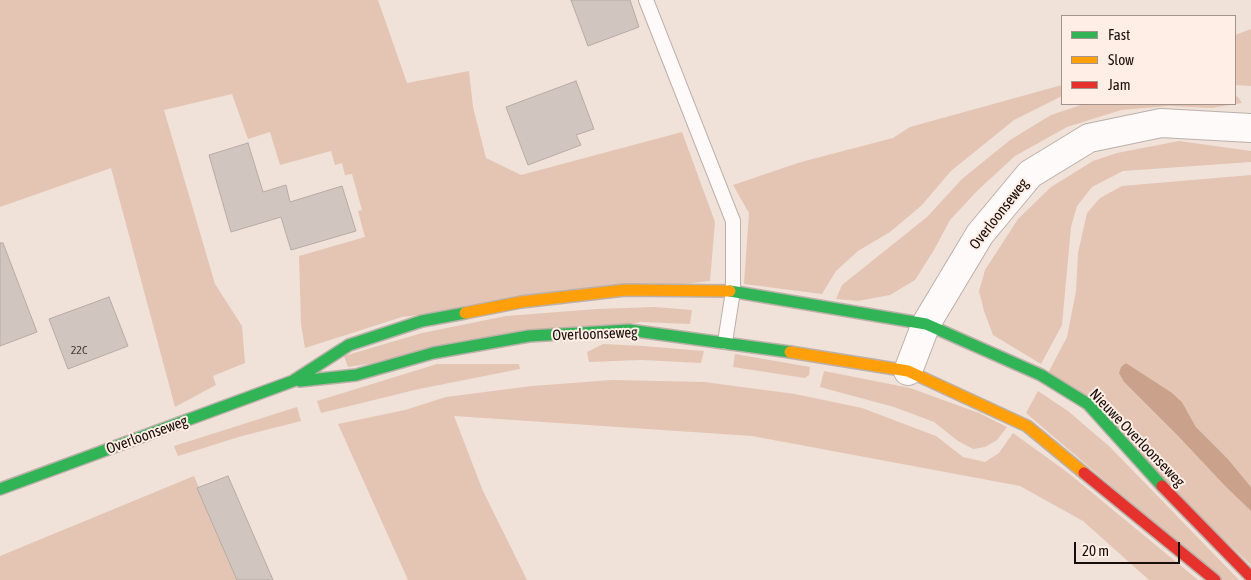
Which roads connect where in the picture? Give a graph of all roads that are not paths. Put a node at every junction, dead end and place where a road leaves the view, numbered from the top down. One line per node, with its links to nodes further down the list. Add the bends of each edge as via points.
1 (646, 0): 3 (lane, via 733,221)
2 (1251, 128): 4 (street, Overloonseweg, via 1161,124 1089,138 1030,174 980,234)
3 (733, 290): 4 (street, Overloonseweg); 5 (lane); 7 (street, Overloonseweg, via 626,290 521,302 422,322 349,345)
4 (926, 324): 6 (street, Overloonseweg); 9 (street, Nieuwe Overloonseweg, via 1042,375 1088,404 1140,463)
5 (725, 342): 6 (street, Overloonseweg); 7 (street, Overloonseweg, via 629,330 529,336 433,353 356,375)
6 (908, 372): 10 (street, via 1027,426)
7 (293, 381): 8 (street, Overloonseweg)
8 (0, 489)
9 (1251, 577)
10 (1215, 580)

